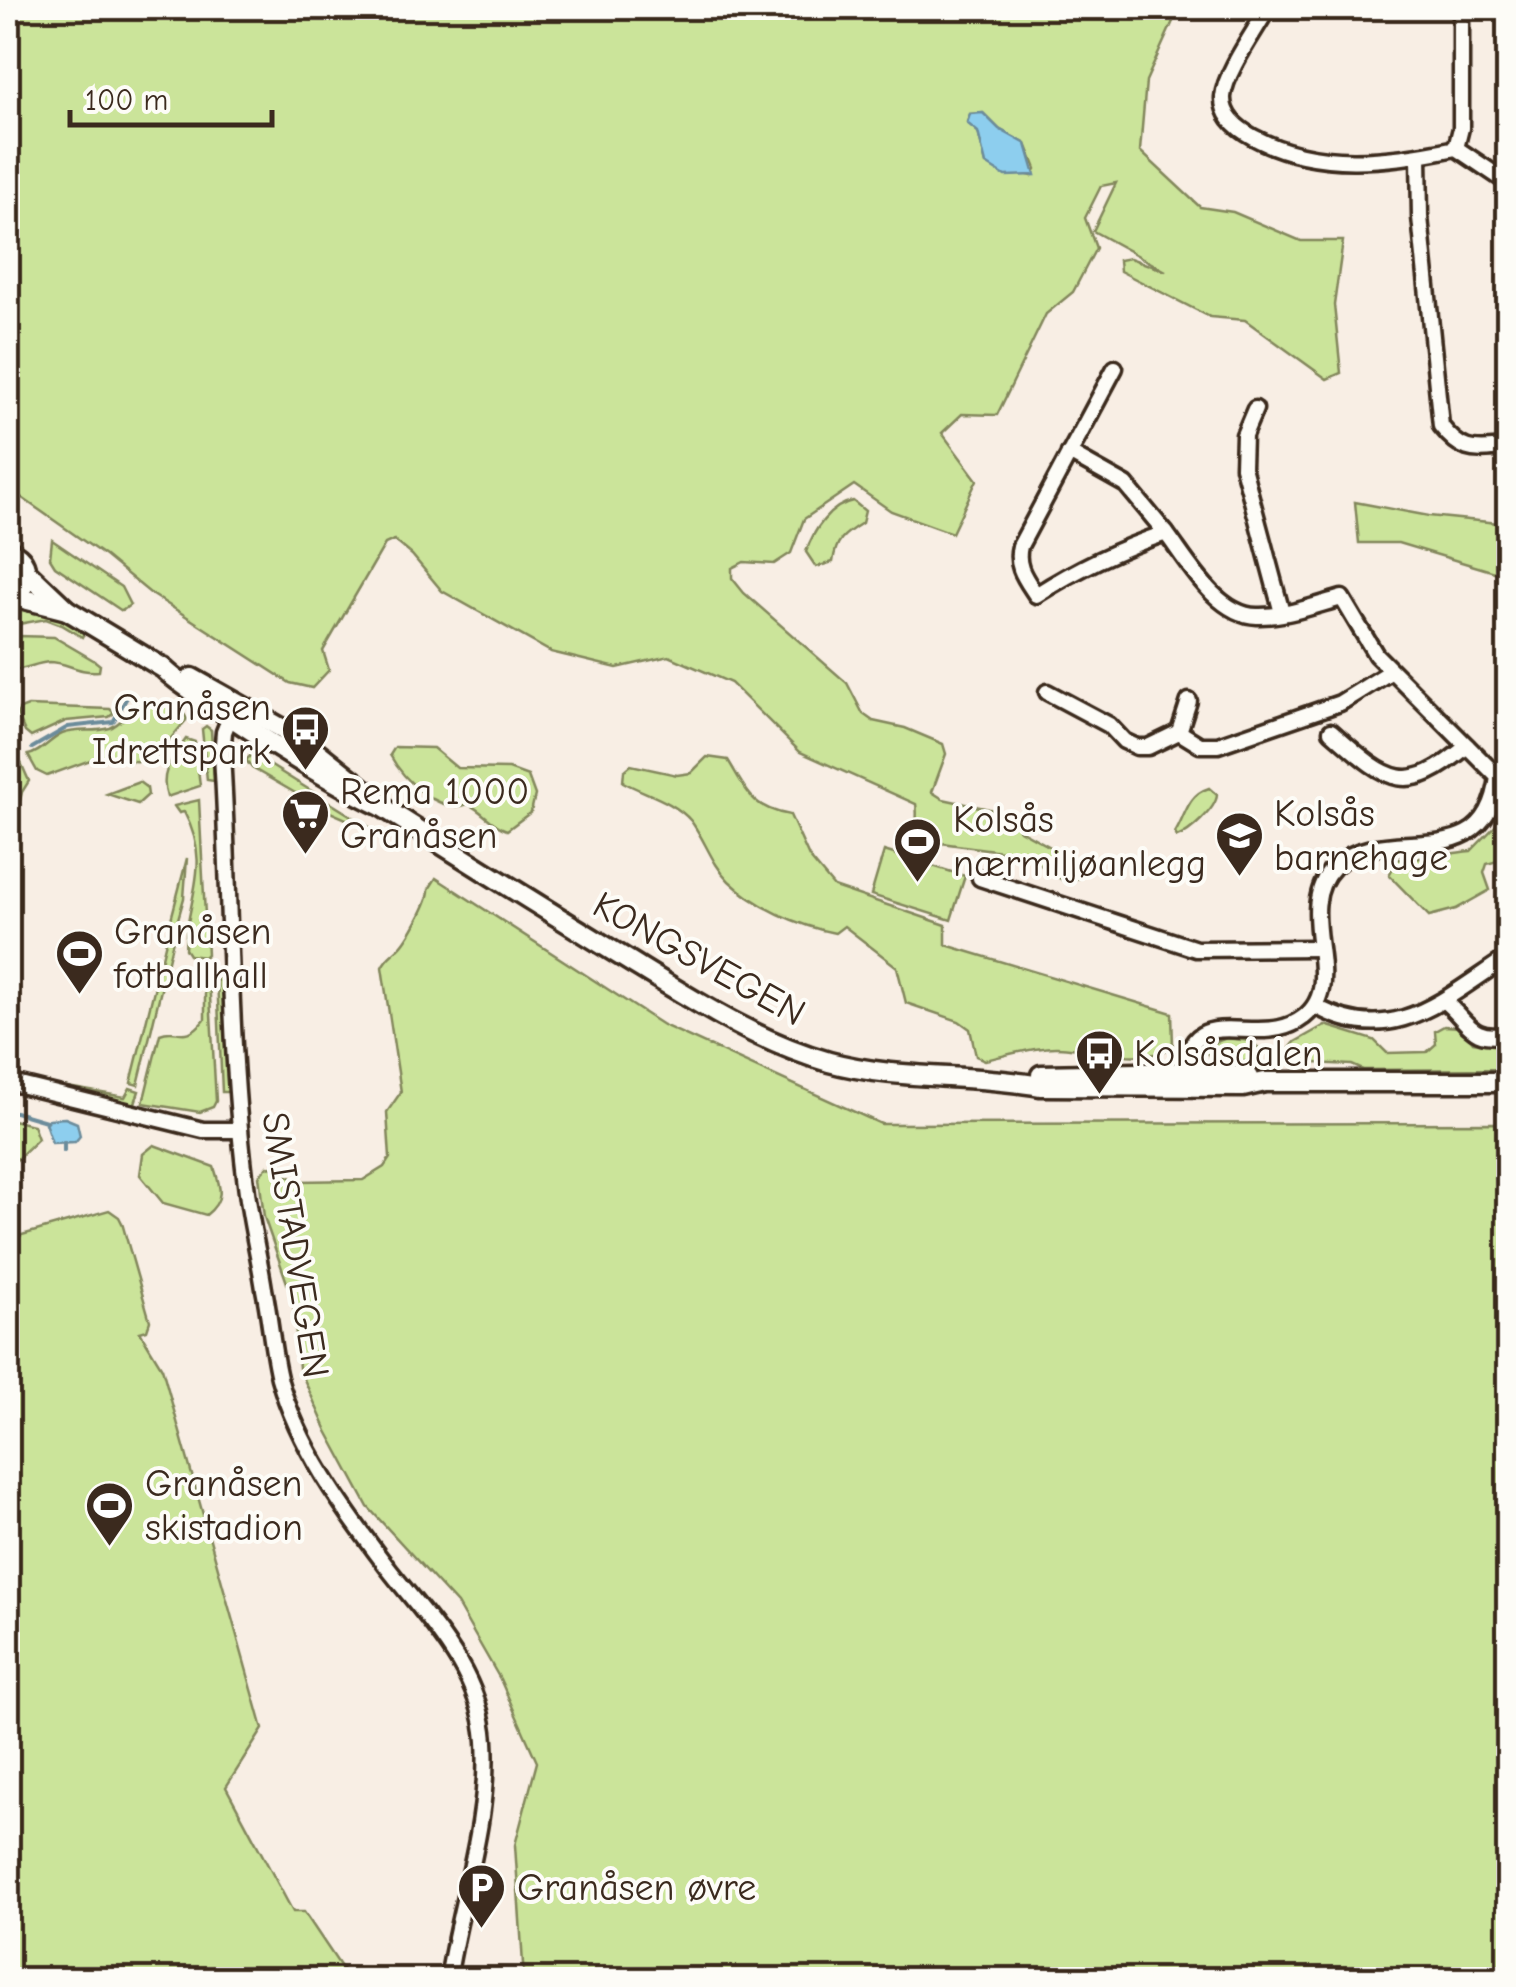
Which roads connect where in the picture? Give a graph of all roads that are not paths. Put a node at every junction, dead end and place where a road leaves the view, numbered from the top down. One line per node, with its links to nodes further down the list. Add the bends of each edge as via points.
1 (1268, 8): 4 (street, via 1223,96 1234,124 1278,150 1305,157)
2 (1460, 8): 3 (street)
3 (1456, 148): 4 (street); 5 (street)
4 (1419, 156): 8 (street, via 1441,426 1468,450)
5 (1508, 183)
6 (1115, 368): 9 (street)
7 (1256, 409): 15 (street, via 1244,436 1242,467)
8 (1508, 448)
9 (1068, 453): 10 (street, via 1126,485); 10 (street, via 1017,558 1036,595 1102,556)
10 (1166, 534): 15 (street, via 1231,608 1254,616)
11 (8, 550): 12 (main road, KONGSVEGEN)
12 (27, 572): 13 (main road, KONGSVEGEN, via 24,587); 14 (main road, KONGSVEGEN)
13 (10, 597): 14 (main road, KONGSVEGEN)
14 (68, 610): 19 (main road, KONGSVEGEN)
15 (1282, 613): 16 (street, via 1342,598)
16 (1390, 672): 21 (street, via 1340,703 1218,745 1200,745); 22 (street)
17 (1046, 692): 21 (street, via 1137,747)
18 (1190, 700): 21 (street)
19 (234, 709): 29 (main road, KONGSVEGEN, via 348,790 698,1004 787,1048 872,1072 1040,1086); 32 (street, SMISTADVEGEN, via 222,755)
20 (1331, 731): 22 (street, via 1378,772 1397,778 1420,778)
21 (1179, 732)
22 (1467, 746): 24 (street, via 1498,777 1479,824 1446,841 1344,859 1316,898)
23 (980, 878): 24 (street, via 1196,949)
24 (1319, 948): 27 (street, via 1323,979)
25 (1508, 957): 26 (street)
26 (1444, 1002): 27 (street, via 1388,1024 1352,1021); 28 (street, via 1482,1036)
27 (1316, 1006): 29 (street, via 1280,1028 1204,1032 1188,1049)
28 (1508, 1034)
29 (1185, 1080): 31 (main road, KONGSVEGEN, via 1243,1087)
30 (8, 1082): 32 (street, via 203,1130)
31 (1508, 1082)
32 (240, 1130): 33 (street, SMISTADVEGEN, via 278,1374 298,1431 350,1516 458,1658 481,1714 483,1799)
33 (448, 1980)

